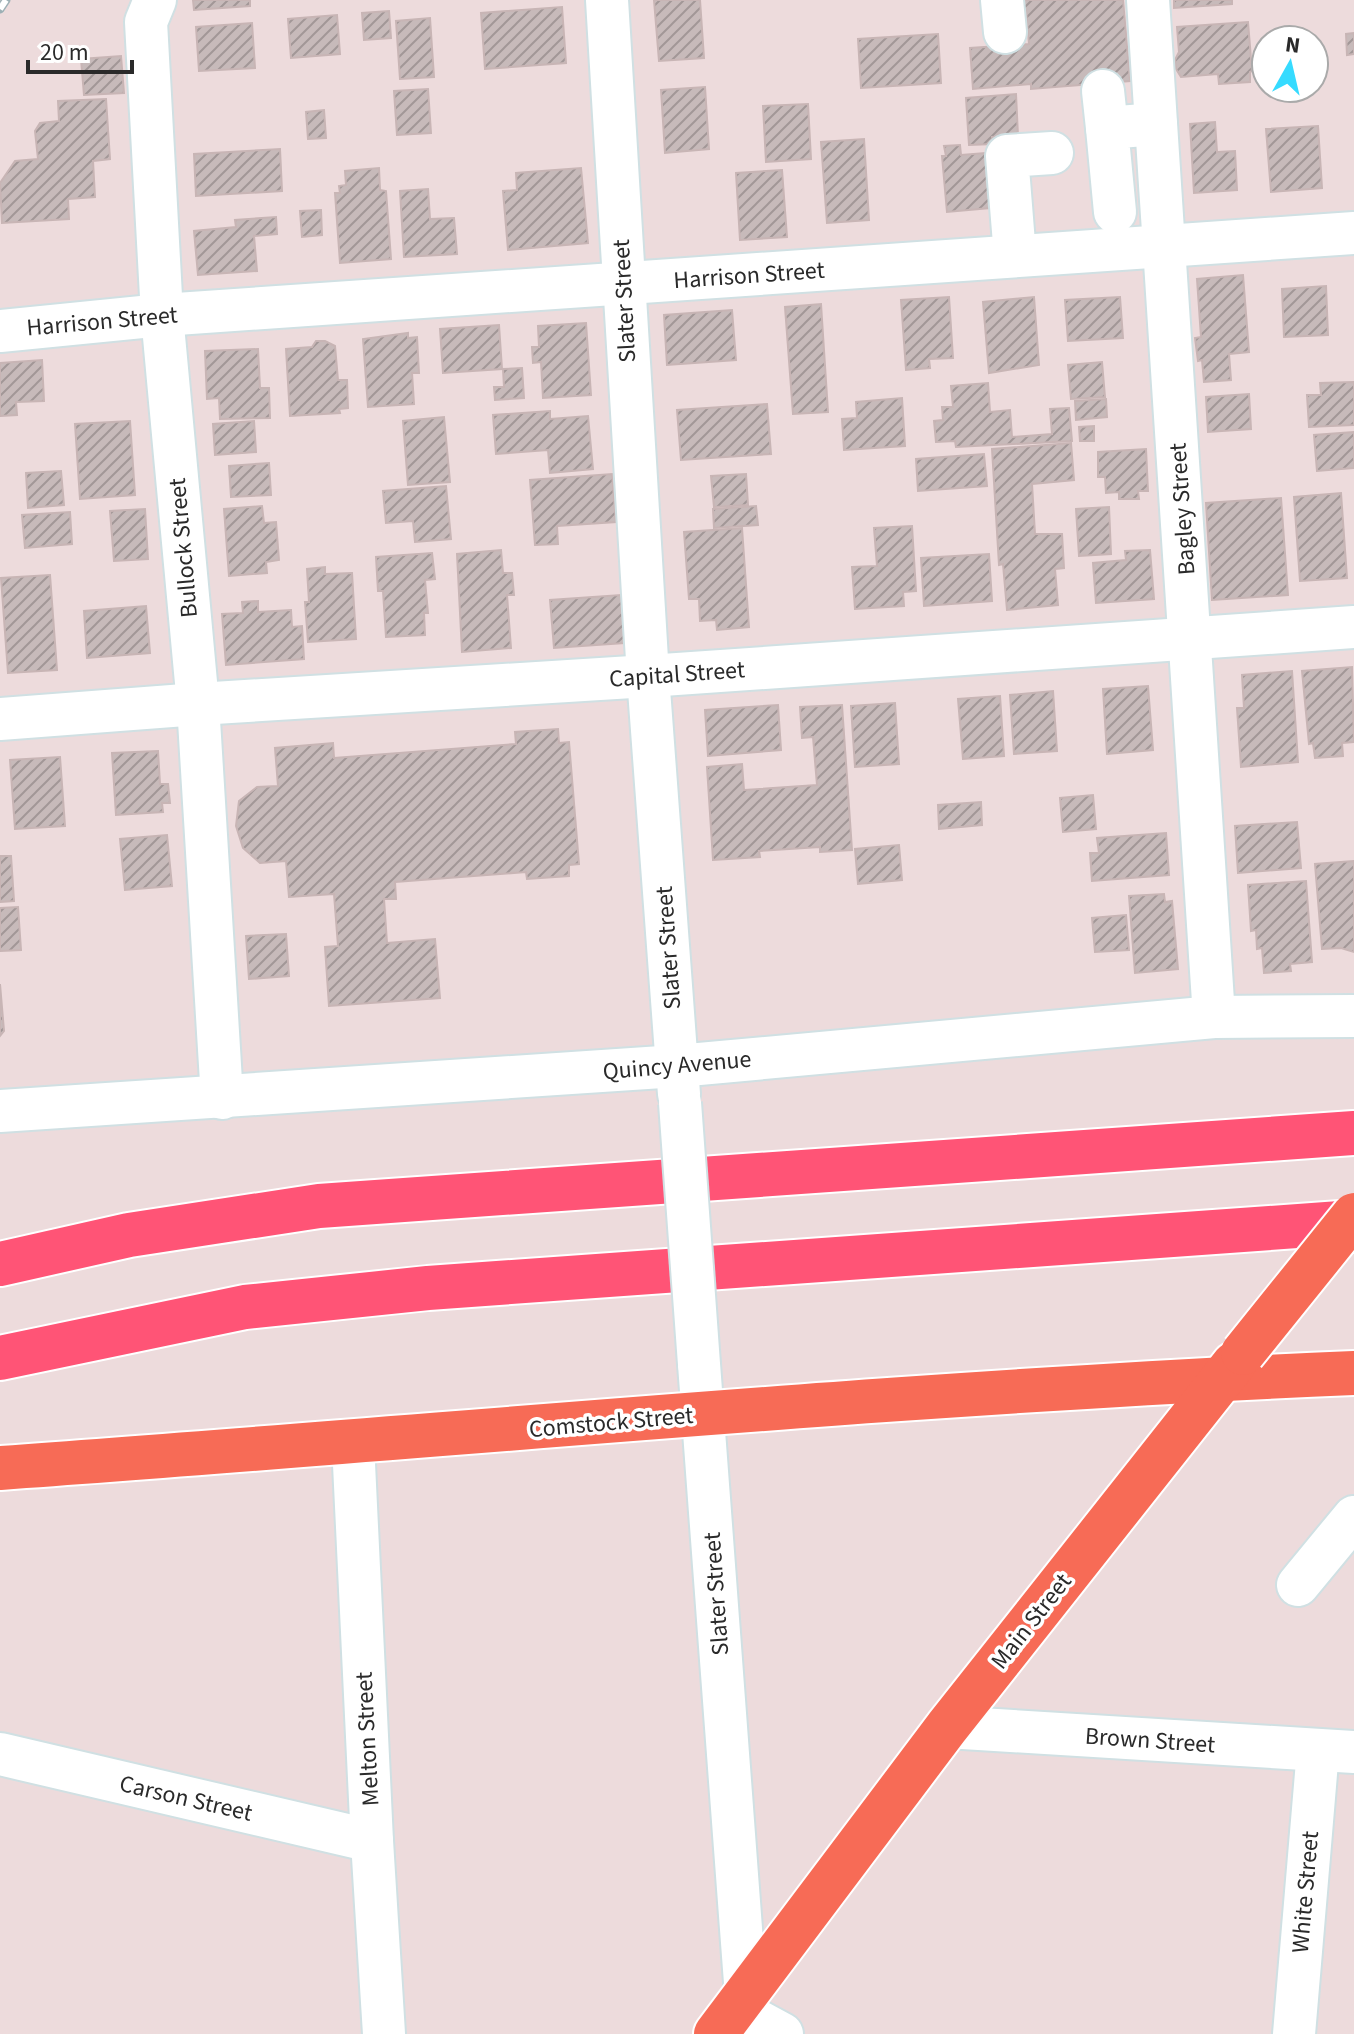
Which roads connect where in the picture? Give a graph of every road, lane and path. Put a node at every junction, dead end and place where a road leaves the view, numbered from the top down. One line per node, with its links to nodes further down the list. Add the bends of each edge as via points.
1 (155, 0): 11 (street, Bullock Street, via 146,22)
2 (607, 0): 10 (street, Slater Street)
3 (1148, 0): 4 (street, Bagley Street)
4 (1156, 124): 6 (street, via 1105,109); 8 (street, Bagley Street)
5 (1052, 153): 9 (street, via 1007,156)
6 (1115, 212)
7 (1354, 233): 8 (street, Harrison Street)
8 (1164, 245): 9 (street, Harrison Street); 14 (street, Bagley Street)
9 (1015, 256): 10 (street, Harrison Street)
10 (623, 284): 11 (street, Harrison Street); 15 (street, Slater Street)
11 (162, 315): 12 (street, Harrison Street); 16 (street, Bullock Street)
12 (0, 331)
13 (1354, 627): 14 (street, Capital Street)
14 (1190, 637): 15 (street, Capital Street); 19 (street, Bagley Street)
15 (648, 676): 16 (street, Capital Street); 20 (street, Slater Street)
16 (198, 704): 17 (street, Capital Street); 21 (street, Bullock Street)
17 (0, 719)
18 (1354, 1016): 19 (street, Quincy Avenue)
19 (1214, 1017): 20 (street, Quincy Avenue)
20 (678, 1084): 21 (street, Quincy Avenue); 32 (street, Slater Street, bridge)
21 (222, 1098): 22 (street, Quincy Avenue)
22 (0, 1111)
23 (1354, 1133): 28 (highway, via 319,1206 129,1235)
24 (1354, 1215): 30 (main road, Main Street, bridge)
25 (1354, 1222): 26 (highway)
26 (1002, 1247): 27 (highway); 29 (highway, via 308,1299 185,1318)
27 (1354, 1250)
28 (0, 1264)
29 (0, 1358)
30 (1233, 1366): 31 (main road, Comstock Street); 32 (main road, Comstock Street); 37 (main road, Main Street)
31 (1354, 1373)
32 (703, 1415): 33 (main road, Comstock Street); 41 (street, Slater Street)
33 (353, 1443): 34 (main road, Comstock Street); 40 (street, Melton Street)
34 (0, 1468)
35 (1354, 1517): 36 (street)
36 (1298, 1585)
37 (947, 1727): 38 (street, Brown Street); 42 (main road, Main Street)
38 (1336, 1751): 46 (street, White Street)
39 (0, 1754): 40 (street, Carson Street)
40 (372, 1841): 44 (street, Melton Street)
41 (739, 1895): 42 (street); 43 (street, Slater Street)
42 (795, 1930): 43 (main road, Main Street)
43 (733, 2013): 45 (street)
44 (384, 2034)
45 (782, 2034)
46 (1294, 2034)

